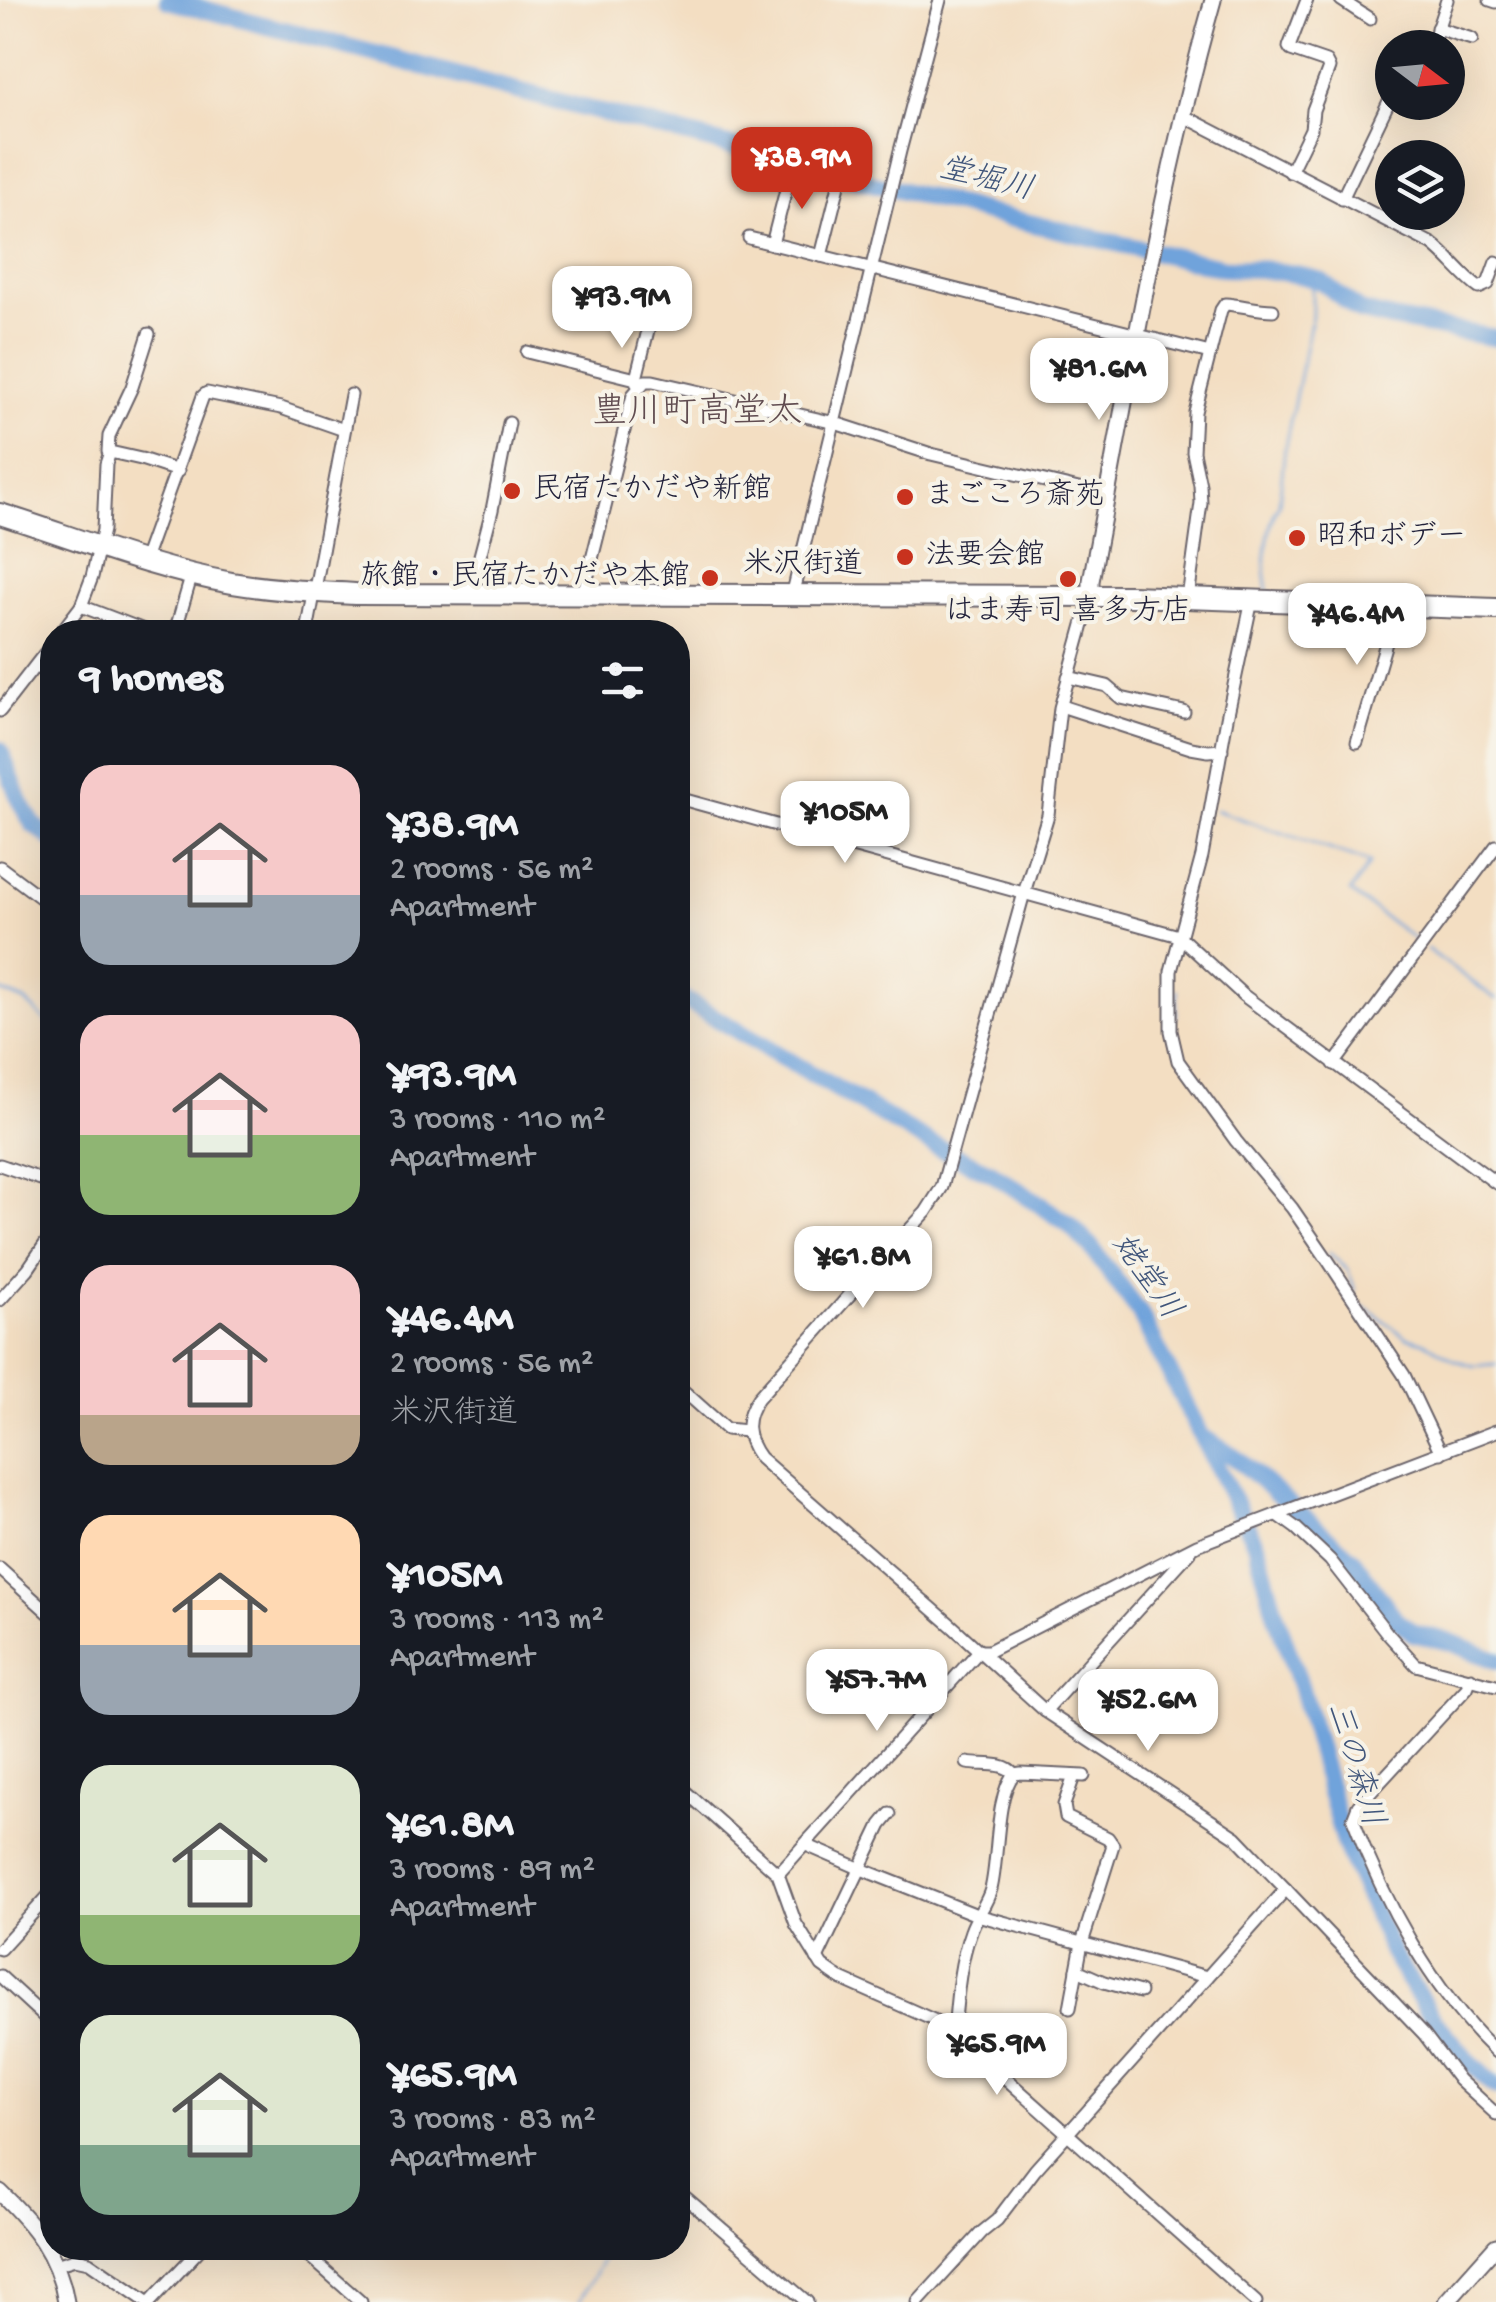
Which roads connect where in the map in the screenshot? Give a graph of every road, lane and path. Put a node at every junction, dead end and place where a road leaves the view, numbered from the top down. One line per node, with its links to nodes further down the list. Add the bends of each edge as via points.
1 (940, 0): 19 (street)
2 (1213, 0): 9 (street)
3 (1307, 0): 12 (street, via 1289,47 1329,68)
4 (1341, 0): 6 (street)
5 (1446, 0): 7 (street)
6 (1370, 20)
7 (1437, 28): 8 (street)
8 (1472, 39)
9 (1182, 115): 12 (street); 23 (street)
10 (1380, 120): 14 (street)
11 (791, 170): 16 (street)
12 (1290, 172): 14 (street)
13 (840, 181): 17 (street)
14 (1342, 198): 18 (street, via 1432,244 1474,286 1488,284)
15 (748, 238): 16 (street)
16 (772, 244): 17 (street)
17 (821, 256): 19 (street)
18 (1496, 262)
19 (872, 269): 23 (street); 29 (street)
20 (653, 310): 26 (street)
21 (1273, 310): 25 (street, via 1225,304)
22 (149, 334): 31 (street, via 109,436)
23 (1136, 335): 25 (street); 33 (street)
24 (527, 352): 26 (street)
25 (1210, 352): 43 (street, via 1195,412 1201,503)
26 (637, 383): 29 (street, via 654,381); 40 (street)
27 (352, 394): 30 (street)
28 (510, 423): 39 (street)
29 (835, 424): 33 (street); 41 (street)
30 (344, 430): 32 (street, via 207,393); 38 (street)
31 (110, 452): 32 (street); 35 (street)
32 (178, 472): 36 (street)
33 (1108, 496): 42 (street)
34 (0, 514): 35 (highway, 米沢街道)
35 (100, 546): 36 (highway, 米沢街道); 46 (street)
36 (144, 560): 37 (highway, 米沢街道)
37 (192, 574): 38 (highway, 米沢街道); 50 (street)
38 (314, 592): 39 (highway, 米沢街道); 51 (street)
39 (470, 594): 40 (highway, 米沢街道)
40 (583, 595): 41 (highway, 米沢街道)
41 (792, 596): 42 (highway, 米沢街道)
42 (1091, 596): 43 (highway, 米沢街道); 55 (street)
43 (1188, 598): 44 (highway, 米沢街道)
44 (1252, 600): 45 (highway, 米沢街道); 60 (street)
45 (1397, 605): 47 (highway, 米沢街道); 59 (street)
46 (82, 606): 48 (street); 49 (street)
47 (1496, 609)
48 (71, 620)
49 (118, 620)
50 (179, 620)
51 (309, 620)
52 (40, 659): 53 (street)
53 (34, 667): 54 (street); 57 (street)
54 (40, 669)
55 (1068, 677): 56 (street); 58 (street)
56 (1061, 706): 60 (street, via 1191,748); 64 (street, via 1048,815)
57 (4, 707)
58 (1184, 712)
59 (1357, 742)
60 (1222, 750): 66 (street)
61 (690, 801): 64 (street)
62 (1496, 846): 67 (street)
63 (0, 867): 65 (street)
64 (1024, 893): 66 (street); 74 (street, via 935,1201 758,1398)
65 (40, 897)
66 (1179, 936): 67 (street, via 1242,995); 76 (street, via 1170,980 1178,1061 1326,1256 1404,1375)
67 (1334, 1064): 70 (street)
68 (0, 1164): 69 (street)
69 (40, 1179)
70 (1496, 1183)
71 (40, 1252): 72 (street)
72 (0, 1300)
73 (690, 1397): 74 (street, via 726,1430)
74 (747, 1431): 81 (street, via 760,1458)
75 (1496, 1431): 76 (street)
76 (1440, 1453): 77 (street)
77 (1276, 1515): 78 (street); 82 (street, via 1330,1560 1416,1665)
78 (1192, 1548): 81 (street); 84 (street)
79 (0, 1569): 80 (street)
80 (40, 1605)
81 (978, 1651): 84 (street); 89 (street)
82 (1470, 1678): 83 (street); 105 (street, via 1353,1819 1415,1949)
83 (1496, 1686)
84 (1045, 1712): 92 (street, via 1236,1837)
85 (968, 1764): 86 (street, via 1000,1765)
86 (1014, 1774): 94 (street, via 1001,1812 992,1888); 95 (street, via 1079,1776 1064,1805 1066,1817 1113,1845)
87 (690, 1798): 91 (street)
88 (890, 1814): 90 (street)
89 (806, 1844): 90 (street); 91 (street)
90 (861, 1869): 94 (street); 97 (street)
91 (778, 1874): 97 (street)
92 (1286, 1888): 100 (street); 106 (street)
93 (40, 1905): 96 (street)
94 (978, 1914): 95 (street); 104 (street, via 957,1992)
95 (1082, 1943): 98 (street); 100 (street)
96 (0, 1949)
97 (817, 1959): 104 (street, via 839,1978)
98 (1077, 1970): 101 (street); 102 (street)
99 (0, 1976): 103 (street)
100 (1207, 1977): 107 (street)
101 (1140, 1992)
102 (1070, 2008)
103 (40, 2013)
104 (954, 2032): 107 (street)
105 (1496, 2052)
106 (1496, 2114)
107 (1068, 2134): 122 (street); 123 (street)
108 (0, 2192): 110 (street)
109 (690, 2201): 121 (street)
110 (40, 2235)
111 (1496, 2246): 124 (street)
112 (53, 2260): 117 (street)
113 (68, 2260): 117 (street)
114 (82, 2260): 119 (street)
115 (189, 2260): 119 (street)
116 (314, 2260): 120 (street)
117 (55, 2264): 118 (street)
118 (66, 2302)
119 (149, 2302)
120 (361, 2302)
121 (807, 2302)
122 (918, 2302)
123 (1256, 2302)
124 (1446, 2302)

